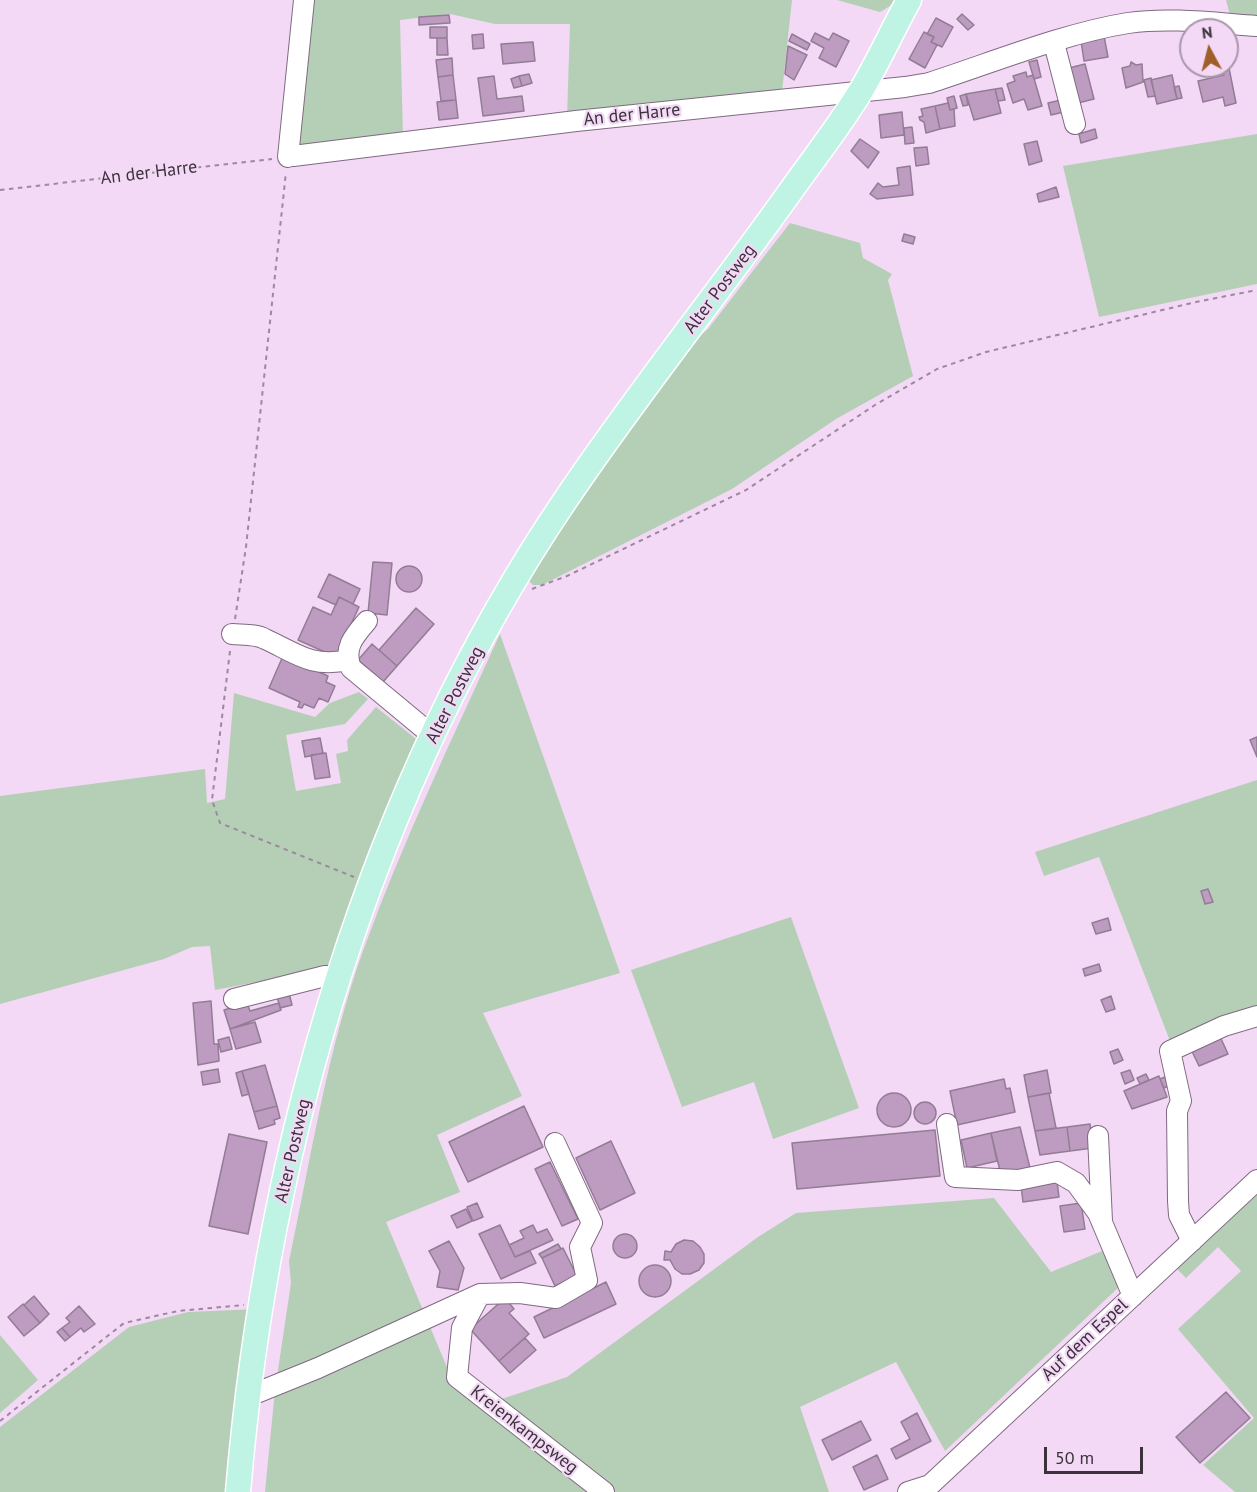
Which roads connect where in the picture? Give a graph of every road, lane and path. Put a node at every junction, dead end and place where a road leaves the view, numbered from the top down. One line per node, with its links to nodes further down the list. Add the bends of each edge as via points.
1 (304, 0): 7 (street)
2 (909, 0): 5 (main road, Alter Postweg)
3 (1257, 26): 4 (street, An der Harre, via 1165,20 1129,23)
4 (1054, 43): 5 (street, An der Harre, via 929,83); 6 (street)
5 (861, 90): 7 (street, An der Harre); 10 (main road, Alter Postweg, via 747,254 648,383 562,505)
6 (1075, 124)
7 (290, 157): 8 (path, An der Harre); 12 (path, via 246,548)
8 (0, 190)
9 (1257, 290): 10 (path, via 1047,337 947,365 875,405 724,501 539,588)
10 (511, 590): 14 (main road, Alter Postweg)
11 (367, 621): 13 (street, via 350,640)
12 (232, 634): 13 (street, via 262,637 297,657 328,664); 15 (path, via 213,800 220,823)
13 (348, 660): 14 (street, via 351,668)
14 (433, 736): 15 (main road, Alter Postweg)
15 (370, 883): 16 (main road, Alter Postweg)
16 (339, 976): 17 (street, via 325,975); 27 (main road, Alter Postweg, via 309,1080)
17 (234, 999)
18 (1257, 1016): 24 (street, via 1224,1026 1170,1051 1181,1101 1177,1111 1179,1215)
19 (947, 1124): 23 (street, via 955,1177 1018,1180 1057,1172 1076,1183)
20 (1098, 1136): 23 (street)
21 (555, 1143): 25 (street, via 592,1223 580,1247 587,1280 556,1298 520,1293)
22 (1257, 1180): 24 (street, Auf dem Espel)
23 (1102, 1224): 26 (street)
24 (1192, 1241): 26 (street, Auf dem Espel)
25 (480, 1294): 28 (street); 32 (street, Kreienkampsweg, via 462,1328 457,1377)
26 (1133, 1296): 30 (street, Auf dem Espel)
27 (262, 1303): 28 (main road, Alter Postweg); 29 (path, via 178,1311 124,1323)
28 (249, 1396): 31 (main road, Alter Postweg)
29 (0, 1421)
30 (933, 1489): 33 (street, Auf dem Espel)
31 (238, 1492)
32 (604, 1492)
33 (908, 1492)

